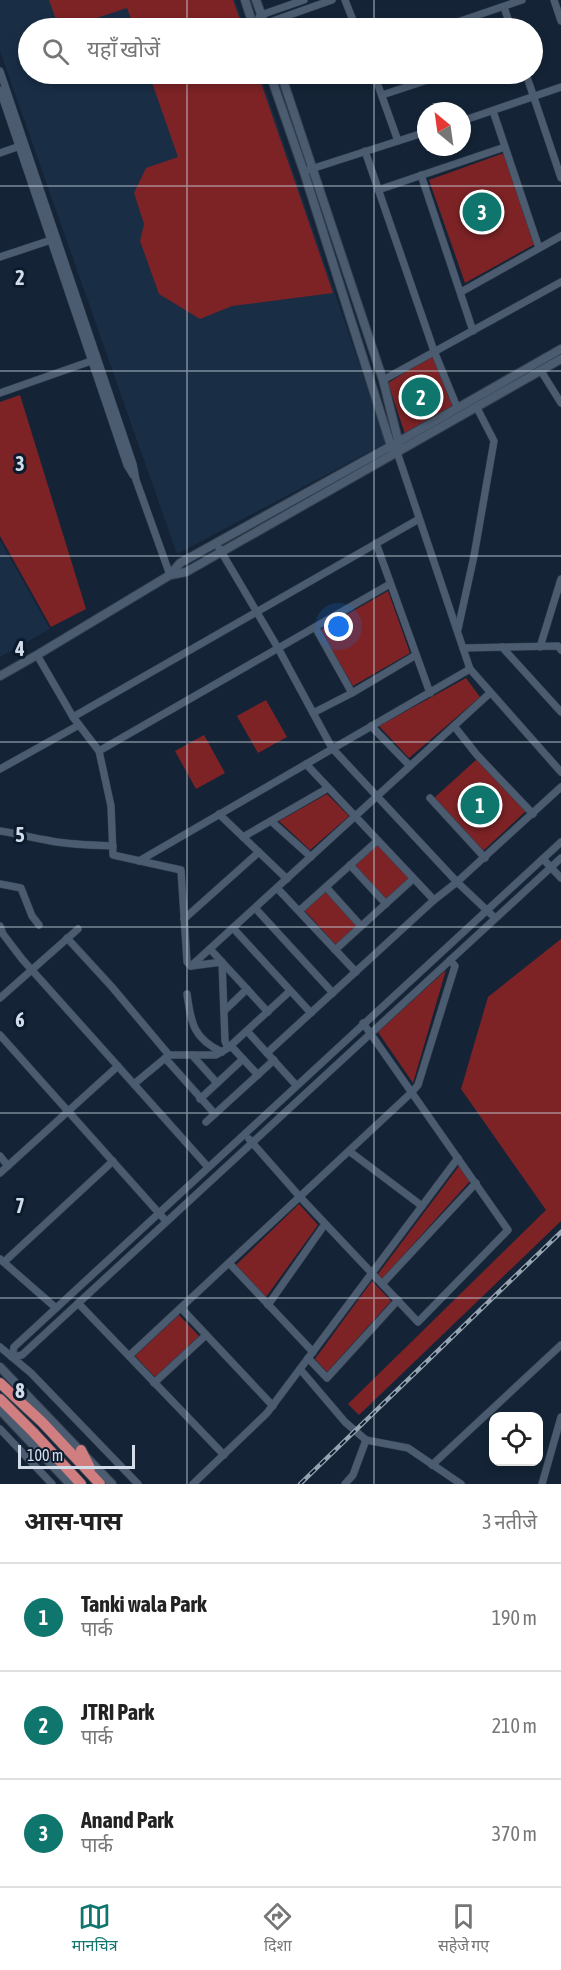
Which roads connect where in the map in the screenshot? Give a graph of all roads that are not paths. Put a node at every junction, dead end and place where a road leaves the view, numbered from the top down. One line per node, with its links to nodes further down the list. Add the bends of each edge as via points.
1 (244, 0): 9 (street)
2 (256, 0): 10 (street)
3 (304, 0): 11 (street)
4 (332, 0): 12 (street)
5 (345, 0): 13 (street)
6 (522, 0): 8 (street)
7 (554, 0): 16 (street)
8 (504, 7): 14 (street); 15 (street)
9 (251, 18)
10 (263, 18)
11 (271, 18)
12 (276, 18)
13 (352, 18)
14 (470, 18)
15 (508, 18)
16 (561, 21)
17 (0, 71): 32 (street)
18 (273, 84): 37 (street)
19 (284, 84): 36 (street)
20 (378, 84): 25 (street)
21 (416, 84): 25 (street)
22 (530, 84): 26 (street)
23 (561, 87): 26 (street)
24 (0, 90): 27 (street)
25 (382, 95): 31 (street)
26 (534, 96): 28 (street); 39 (street)
27 (2, 100): 32 (street)
28 (493, 111): 29 (street); 33 (street)
29 (471, 118)
30 (417, 135): 31 (street)
31 (398, 141): 34 (street)
32 (22, 146): 35 (street); 42 (street)
33 (505, 147): 38 (street); 43 (street)
34 (365, 151): 36 (street); 40 (street)
35 (0, 153)
36 (313, 168): 37 (street); 53 (street)
37 (304, 172): 59 (street)
38 (421, 176): 40 (street); 46 (street)
39 (561, 178)
40 (378, 190): 49 (street)
41 (561, 236): 43 (street)
42 (54, 239): 44 (street); 51 (street)
43 (539, 248): 46 (street)
44 (0, 257)
45 (561, 282): 47 (street)
46 (461, 292): 47 (street)
47 (473, 331): 49 (street)
48 (561, 349): 56 (street)
49 (434, 351): 53 (street); 56 (street)
50 (561, 359): 52 (street)
51 (95, 360): 54 (street); 64 (street)
52 (541, 371): 55 (street); 57 (street)
53 (383, 380): 58 (street)
54 (0, 393)
55 (561, 403)
56 (457, 407): 58 (street)
57 (477, 408): 59 (street); 69 (street, via 494,441)
58 (400, 442): 59 (street)
59 (394, 449): 60 (street); 61 (street); 63 (street)
60 (419, 519): 62 (street); 69 (street)
61 (216, 543): 63 (street); 64 (street, via 180,563)
62 (376, 543): 66 (street); 67 (street)
63 (222, 552): 64 (street, via 186,572); 67 (street)
64 (170, 575): 76 (street)
65 (561, 579): 71 (street)
66 (390, 584): 68 (street); 75 (street)
67 (257, 611): 72 (street); 84 (street)
68 (315, 627): 72 (street); 79 (street)
69 (457, 632): 73 (street)
70 (502, 647): 71 (street); 73 (street); 82 (street)
71 (540, 647): 74 (street, via 558,646)
72 (278, 648): 83 (street); 89 (street)
73 (463, 648): 77 (street)
74 (561, 650)
75 (416, 655): 79 (street); 80 (street)
76 (38, 656): 78 (street); 84 (street)
77 (470, 669): 80 (street); 81 (street)
78 (0, 676)
79 (352, 693): 83 (street)
80 (429, 693): 86 (street)
81 (490, 693): 87 (street); 93 (street)
82 (561, 712)
83 (312, 713): 88 (street)
84 (73, 717): 85 (street)
85 (79, 724): 89 (street); 92 (street)
86 (371, 726): 88 (street); 91 (street)
87 (454, 726): 91 (street); 99 (street)
88 (332, 748): 90 (street); 96 (street)
89 (99, 751): 106 (street, via 111,806)
90 (306, 764): 95 (street); 98 (street)
91 (410, 766): 96 (street)
92 (0, 769)
93 (561, 772)
94 (561, 787): 99 (street)
95 (328, 788): 100 (street); 101 (street)
96 (377, 796): 100 (street); 118 (street)
97 (430, 798): 109 (street)
98 (219, 814): 103 (street); 112 (street)
99 (532, 814): 109 (street)
100 (355, 817): 104 (street); 108 (street)
101 (271, 821): 103 (street); 108 (street)
102 (0, 831): 106 (street, via 74,845)
103 (243, 837): 107 (street)
104 (377, 841): 113 (street); 117 (street)
105 (561, 842): 110 (street)
106 (113, 846): 112 (street, via 113,855)
107 (259, 852): 116 (street); 128 (street)
108 (310, 857): 116 (street)
109 (485, 858): 118 (street)
110 (543, 858): 114 (street); 125 (street)
111 (561, 858): 114 (street)
112 (139, 861): 128 (street, via 181,870)
113 (350, 865): 120 (street); 123 (street)
114 (551, 867): 115 (street); 127 (street)
115 (561, 878)
116 (287, 879): 121 (street)
117 (413, 879): 122 (street); 123 (street)
118 (458, 882): 122 (street); 125 (street)
119 (0, 884): 129 (street, via 21,888)
120 (326, 887): 126 (street); 131 (street)
121 (277, 888): 124 (street); 126 (street)
122 (434, 900): 141 (street)
123 (386, 904): 131 (street)
124 (255, 908): 132 (street); 144 (street)
125 (487, 909): 127 (street); 150 (street)
126 (299, 911): 136 (street)
127 (495, 918): 137 (street)
128 (184, 919): 139 (street, via 187,962)
129 (39, 925)
130 (0, 926): 140 (street)
131 (362, 926): 136 (street)
132 (232, 928): 135 (street); 143 (street)
133 (78, 929): 134 (street)
134 (67, 938): 140 (street); 157 (street)
135 (210, 949): 138 (street); 139 (street)
136 (336, 950): 141 (street)
137 (450, 960): 152 (street); 165 (street, via 455,966 418,1085)
138 (222, 962): 139 (street); 142 (street); 147 (street)
139 (191, 966)
140 (32, 970): 146 (street); 160 (street)
141 (356, 972): 144 (street)
142 (247, 989): 147 (street); 148 (street)
143 (290, 991): 148 (street); 149 (street)
144 (333, 993): 149 (street)
145 (187, 994): 154 (street, via 197,1033 206,1044)
146 (0, 998)
147 (224, 1011): 154 (street)
148 (268, 1012): 151 (street)
149 (310, 1013): 155 (street)
150 (363, 1023): 152 (street); 164 (street)
151 (247, 1031): 154 (street); 155 (street)
152 (370, 1033): 165 (street); 171 (street)
153 (0, 1035): 167 (street)
154 (227, 1049): 156 (street, via 216,1055); 158 (street)
155 (267, 1053): 159 (street)
156 (192, 1055): 157 (street); 162 (street)
157 (167, 1057): 163 (street); 166 (street)
158 (243, 1059): 161 (street); 162 (street)
159 (274, 1060): 161 (street); 164 (street)
160 (118, 1066): 163 (street); 167 (street)
161 (258, 1075): 168 (street)
162 (218, 1083): 166 (street)
163 (134, 1084): 177 (street)
164 (296, 1085): 170 (street)
165 (412, 1092): 172 (street); 174 (street)
166 (200, 1099): 168 (street)
167 (69, 1111): 175 (street); 176 (street)
168 (215, 1114): 169 (street)
169 (206, 1122)
170 (244, 1134): 171 (street); 177 (street)
171 (251, 1142): 180 (street); 183 (street)
172 (349, 1151): 180 (street); 181 (street)
173 (0, 1156): 176 (street)
174 (458, 1158): 179 (street); 181 (street)
175 (113, 1161): 182 (street); 185 (street)
176 (8, 1166): 178 (street)
177 (208, 1167): 182 (street)
178 (0, 1173)
179 (476, 1182): 188 (street); 189 (street, via 508,1230 418,1322)
180 (300, 1197): 184 (street); 186 (street)
181 (422, 1206): 187 (street)
182 (159, 1213): 183 (street); 192 (street)
183 (166, 1221): 190 (street)
184 (325, 1224): 187 (street); 191 (street)
185 (2, 1260): 192 (street)
186 (229, 1263): 191 (street); 193 (street)
187 (372, 1273): 188 (street); 197 (street)
188 (382, 1284): 189 (street)
189 (398, 1300): 200 (street, via 327,1378)
190 (78, 1303): 198 (street); 199 (street, via 22,1355)
191 (268, 1305): 197 (street)
192 (56, 1308): 199 (street, via 14,1347)
193 (181, 1308): 194 (street); 198 (street)
194 (206, 1335): 204 (street); 206 (street)
195 (561, 1345): 215 (street)
196 (0, 1347): 199 (street)
197 (313, 1352): 200 (street)
198 (129, 1356): 204 (street)
199 (12, 1357): 221 (street)
200 (308, 1358): 202 (street)
201 (0, 1367): 213 (street)
202 (300, 1370): 206 (street); 211 (street)
203 (0, 1383): 216 (highway)
204 (154, 1383): 214 (street)
205 (0, 1400): 212 (highway)
206 (273, 1406): 214 (street)
207 (0, 1410): 210 (street)
208 (561, 1417): 225 (street)
209 (0, 1429): 217 (street)
210 (28, 1440): 212 (highway); 218 (street)
211 (366, 1440): 215 (street, via 408,1448); 223 (street, via 353,1475)
212 (42, 1442): 219 (highway)
213 (81, 1450): 216 (highway); 220 (street)
214 (224, 1455): 222 (street)
215 (432, 1465): 224 (street)
216 (99, 1483)
217 (52, 1484)
218 (70, 1484)
219 (81, 1484)
220 (112, 1484)
221 (138, 1484)
222 (193, 1484)
223 (345, 1484)
224 (461, 1484)
225 (542, 1484)

